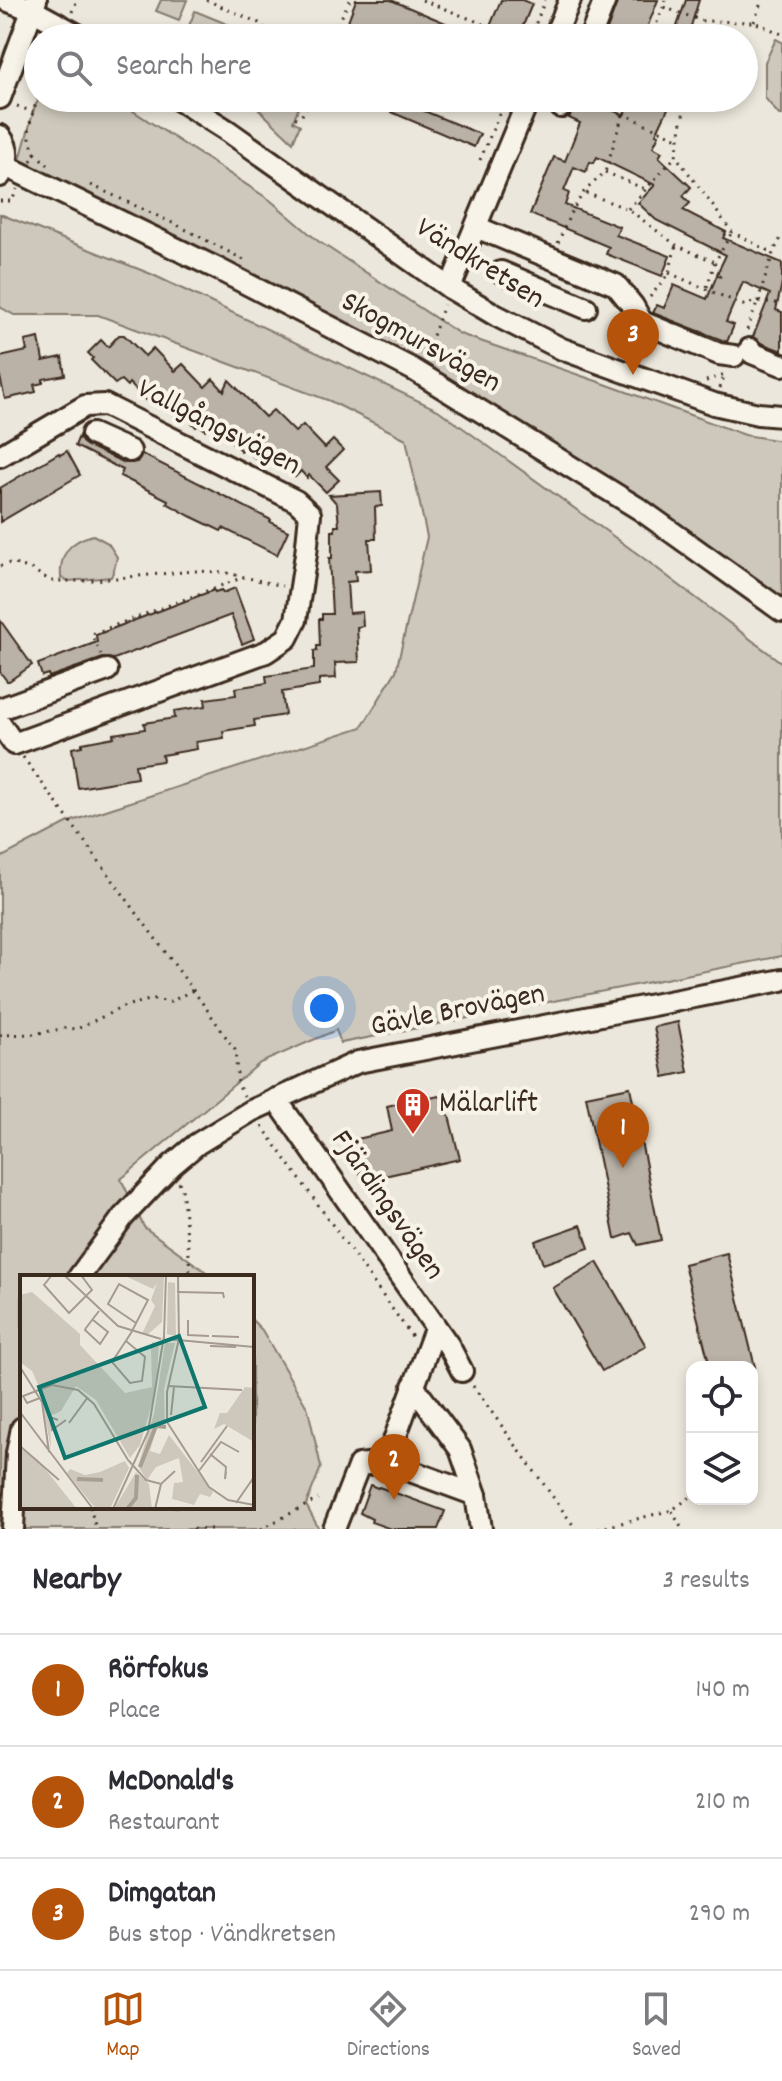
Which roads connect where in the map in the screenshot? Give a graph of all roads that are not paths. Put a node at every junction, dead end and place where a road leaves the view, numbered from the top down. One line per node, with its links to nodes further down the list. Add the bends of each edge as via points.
1 (6, 0): 4 (street)
2 (570, 0): 7 (street)
3 (605, 0): 8 (street)
4 (34, 5): 5 (street); 6 (street)
5 (27, 24)
6 (62, 24)
7 (560, 24)
8 (594, 24)
9 (24, 32): 10 (street)
10 (0, 98)
11 (198, 112): 18 (street, Vändkretsen)
12 (523, 112): 15 (street)
13 (0, 136): 14 (street)
14 (10, 172): 26 (street, Skogmursvägen, via 216,268 414,370 641,510)
15 (476, 227): 16 (street); 18 (street)
16 (552, 257): 19 (street); 21 (street, via 616,285 642,322 719,354 752,353)
17 (501, 272): 19 (street)
18 (450, 288): 23 (street, Vändkretsen, via 562,349 714,404)
19 (539, 288): 20 (street)
20 (586, 308)
21 (782, 365)
22 (126, 416): 24 (street, via 121,447); 25 (street, Vallgångsvägen, via 105,405 85,406); 29 (street, Vallgångsvägen, via 296,501 310,514 296,620 287,638 266,652 14,744)
23 (782, 416)
24 (92, 434)
25 (0, 456)
26 (782, 611)
27 (107, 670): 28 (street)
28 (0, 709)
29 (0, 724)
30 (782, 980): 31 (street, Gävle Brovägen, via 358,1062)
31 (276, 1099): 32 (street, Gävle Brovägen, via 197,1144 172,1165 123,1217); 33 (street, Fjärdingsvägen)
32 (80, 1275)
33 (435, 1329): 34 (street, Fjärdingsvägen); 35 (street)
34 (462, 1371)
35 (413, 1386): 37 (street); 38 (street, via 460,1449)
36 (20, 1438): 39 (street)
37 (386, 1462): 38 (street); 40 (street, via 359,1465)
38 (476, 1495): 41 (street)
39 (13, 1529)
40 (334, 1529)
41 (481, 1529)

